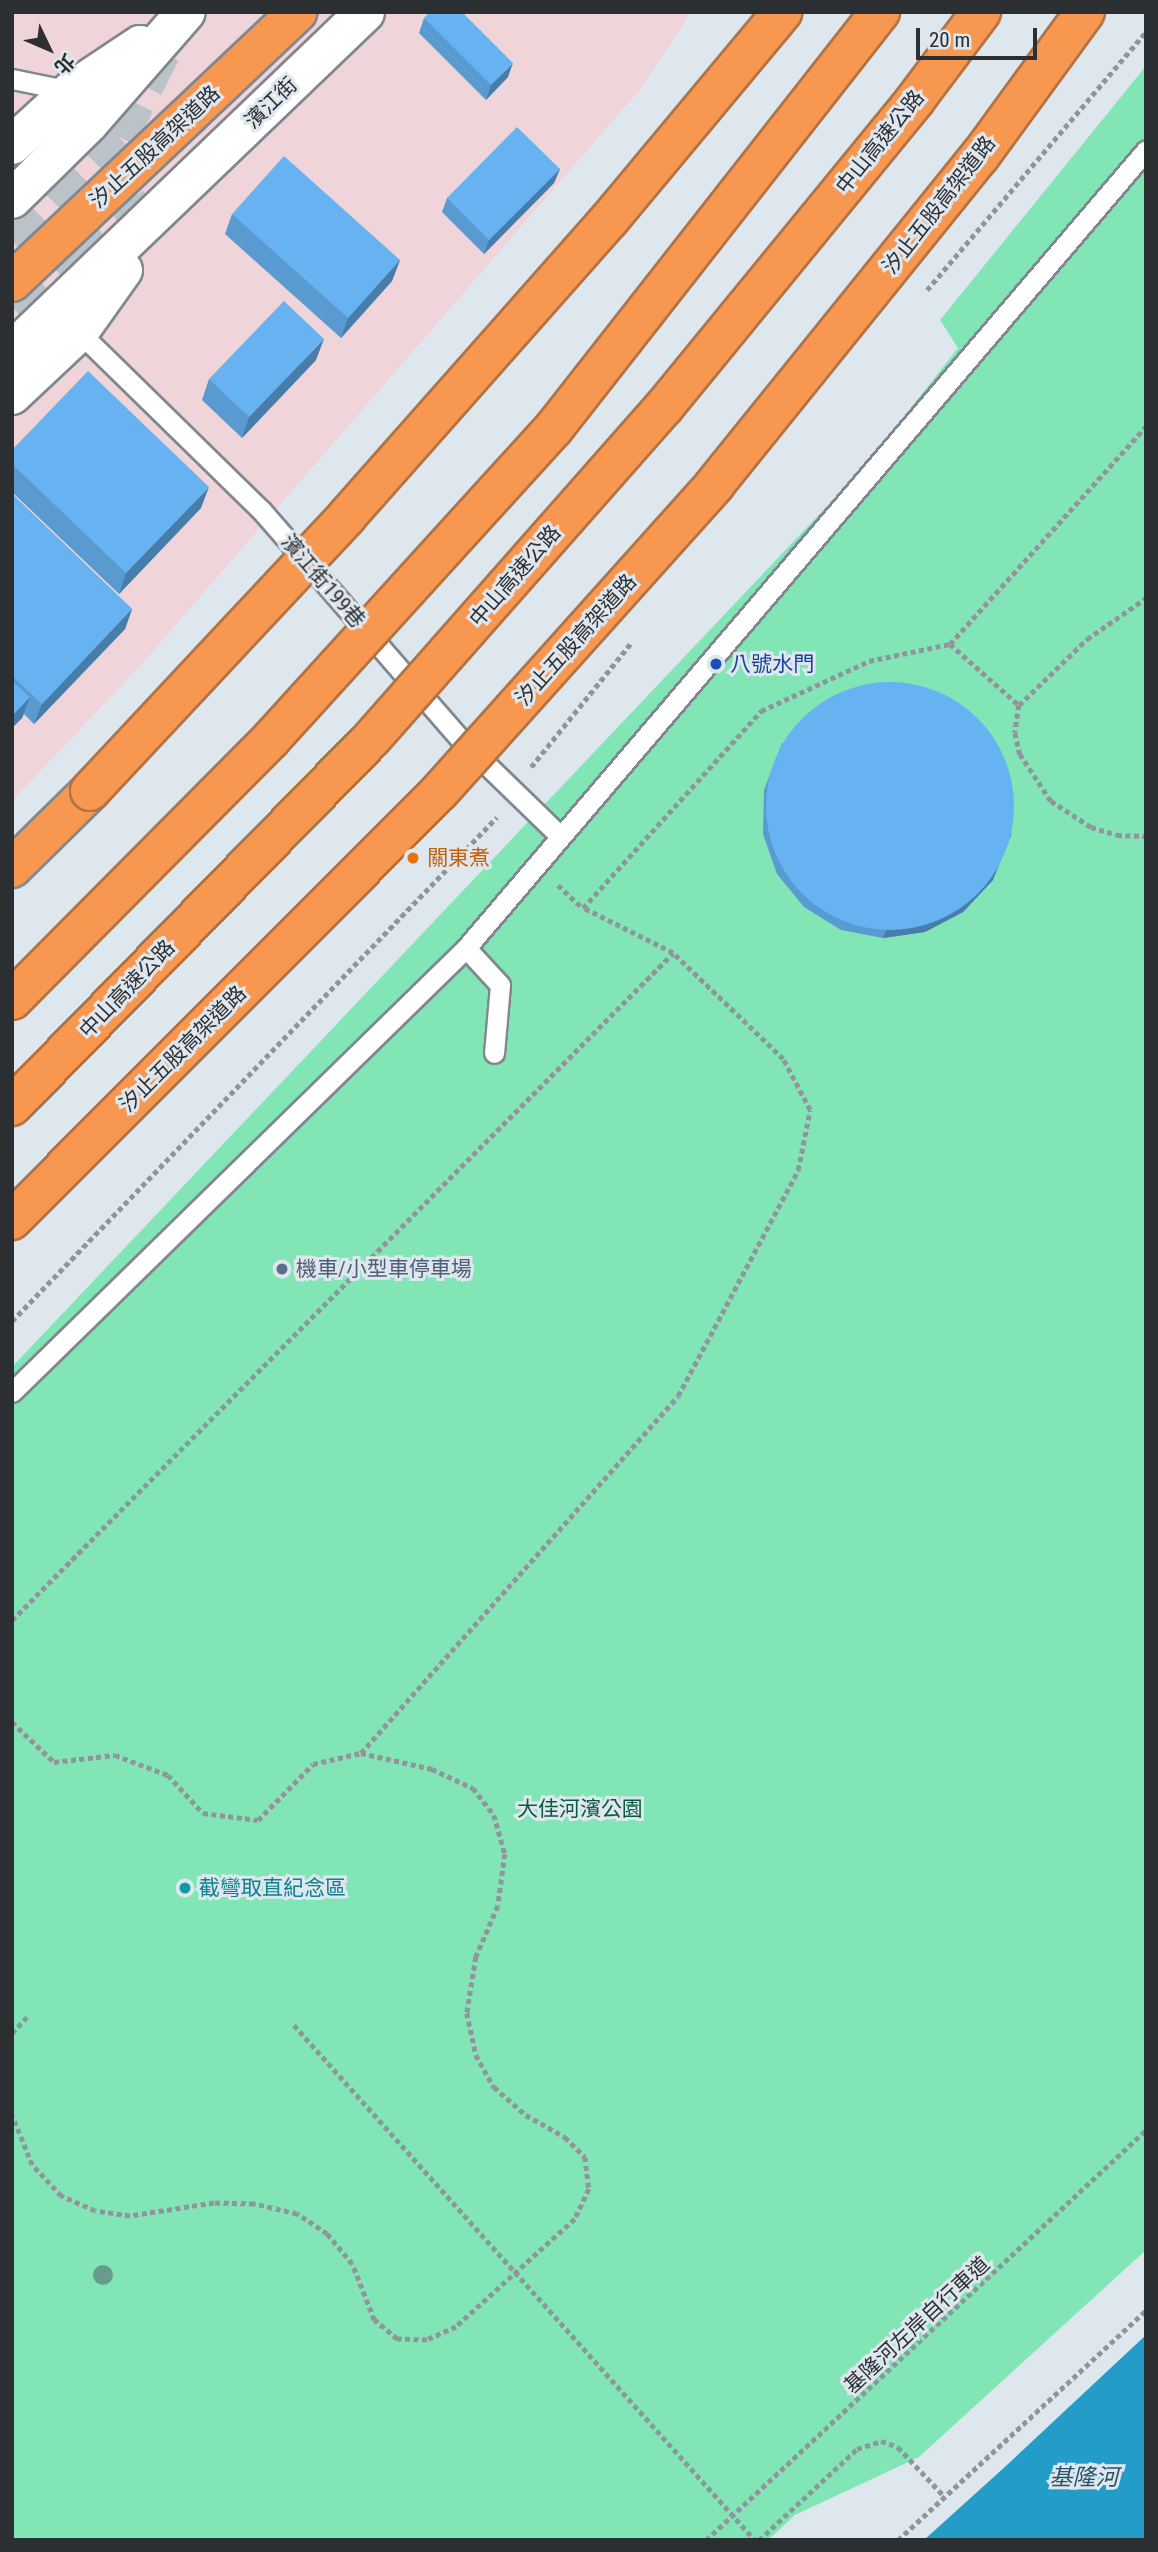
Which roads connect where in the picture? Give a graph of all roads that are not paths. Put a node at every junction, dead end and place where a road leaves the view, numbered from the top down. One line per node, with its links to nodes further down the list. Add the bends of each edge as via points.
1 (298, 12): 14 (highway, 汐止五股高架道路)
2 (365, 12): 12 (main road, 濱江街)
3 (782, 12): 19 (highway, bridge, via 609,220 347,516)
4 (880, 12): 21 (highway, bridge, via 554,428 271,738)
5 (981, 12): 23 (highway, 中山高速公路, bridge, via 915,100 664,407 391,717)
6 (1085, 12): 24 (highway, 汐止五股高架道路, bridge, via 980,156 715,484 440,791)
7 (183, 15): 9 (main road); 13 (main road, via 89,123)
8 (12, 79): 9 (lane)
9 (71, 91): 10 (main road)
10 (12, 145)
11 (1146, 150): 18 (lane)
12 (177, 194): 15 (main road, 濱江街); 16 (main road, 濱江街)
13 (12, 199)
14 (12, 282)
15 (79, 332): 17 (main road, 濱江街); 18 (lane, 濱江街199巷, via 261,510 460,739)
16 (15, 348)
17 (12, 395)
18 (561, 836): 20 (lane)
19 (12, 868)
20 (466, 948): 22 (lane, via 500,985); 25 (lane)
21 (12, 1000)
22 (494, 1053)
23 (12, 1106)
24 (12, 1220)
25 (12, 1392)

